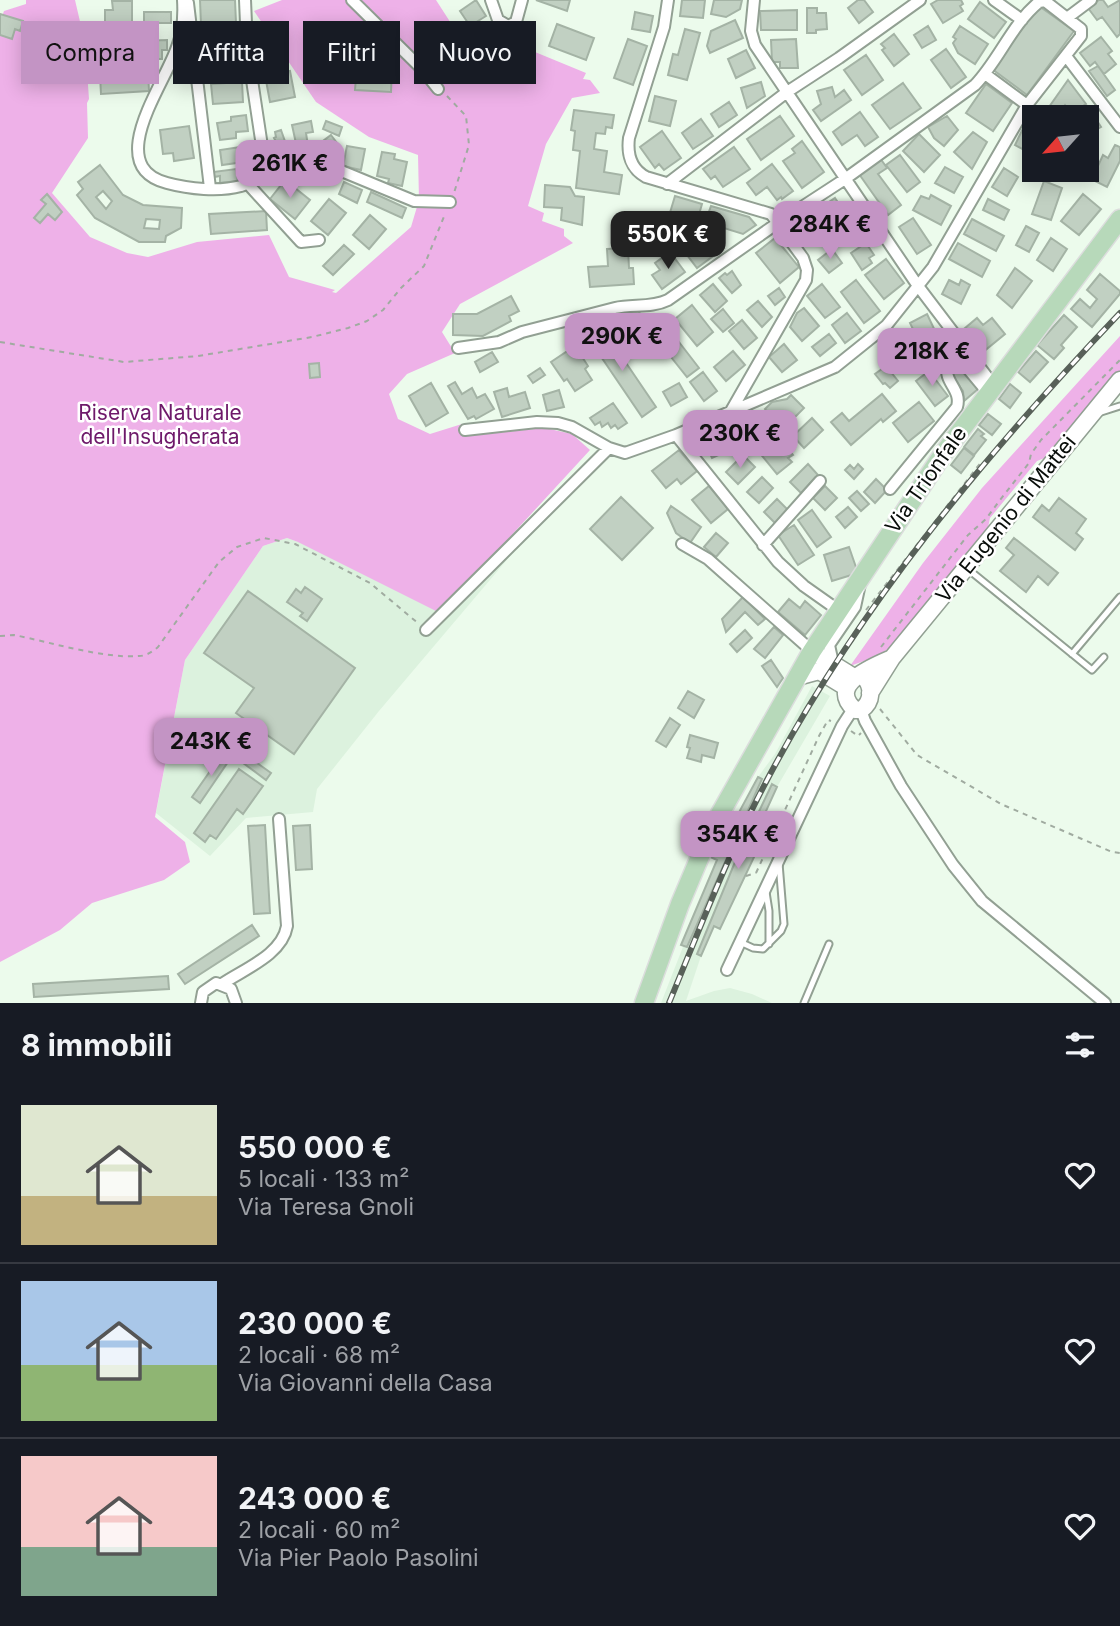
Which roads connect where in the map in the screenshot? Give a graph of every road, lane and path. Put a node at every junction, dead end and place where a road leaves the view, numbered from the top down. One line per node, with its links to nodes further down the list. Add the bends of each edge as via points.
1 (185, 0): 25 (street, via 191,17); 25 (street, via 180,40 142,125 139,160 155,179)
2 (245, 0): 21 (street, via 247,47)
3 (352, 0): 16 (street)
4 (491, 0): 5 (street, via 498,20 508,26 516,22)
5 (523, 0)
6 (668, 0): 24 (street, via 628,147 638,172)
7 (754, 0): 17 (street, via 754,41)
8 (920, 0): 17 (street)
9 (995, 0): 13 (street)
10 (1091, 0): 12 (street)
11 (1054, 4): 12 (street); 13 (street, via 1039,2)
12 (1067, 18): 14 (street, via 1082,33)
13 (1022, 20): 15 (street)
14 (1066, 56): 18 (street); 20 (street)
15 (985, 74): 18 (street); 22 (street)
16 (438, 89)
17 (787, 92): 22 (street); 24 (street)
18 (1027, 105)
19 (1022, 113): 30 (street, via 936,263)
20 (1120, 127)
21 (265, 166): 23 (street); 26 (street, via 295,152 414,201)
22 (845, 179): 28 (street); 30 (street)
23 (248, 184): 25 (street); 29 (street, via 301,242)
24 (667, 184): 28 (street, via 768,213)
25 (210, 188)
26 (450, 202)
27 (1120, 219): 36 (main road, Via Trionfale)
28 (779, 222): 33 (street, via 657,305 628,305 522,331 499,342); 38 (street, via 805,262 806,280)
29 (319, 240)
30 (918, 286): 36 (street); 38 (street, via 886,326 843,362)
31 (383, 310): 32 (path, via 368,321 312,337 186,357 124,362)
32 (0, 342)
33 (458, 348)
34 (1120, 360): 57 (path, via 1041,440 1030,463 880,646)
35 (1120, 380): 39 (street, Via Eugenio di Mattei)
36 (992, 390): 45 (street, via 964,364 948,366 947,376 958,393 957,407); 49 (main road, Via Trionfale)
37 (1120, 406): 39 (lane)
38 (732, 411): 41 (street)
39 (1091, 415): 48 (street, Via Eugenio di Mattei)
40 (465, 430): 42 (street, via 558,423)
41 (676, 435): 42 (street, via 629,452); 47 (street)
42 (608, 448): 53 (street)
43 (982, 461): 52 (path)
44 (820, 481): 47 (street)
45 (890, 489)
46 (682, 544): 55 (street, via 708,559)
47 (764, 545): 51 (street, via 791,575)
48 (966, 568): 56 (lane); 57 (street, Via Eugenio di Mattei)
49 (860, 575): 51 (main road, Via Trionfale); 59 (street, Via Trionfale, via 855,607 829,645)
50 (1120, 597): 56 (lane)
51 (838, 610): 55 (main road, Via Trionfale)
52 (865, 611)
53 (426, 630): 54 (path, via 370,583 295,544 271,538 249,541 225,557 158,647 146,655 103,653)
54 (0, 636)
55 (812, 651): 59 (street); 60 (main road, Via Trionfale)
56 (1073, 654): 58 (lane, via 1092,670)
57 (890, 655): 61 (street, Via Eugenio di Mattei); 62 (street, Via Eugenio di Mattei)
58 (1104, 657)
59 (834, 663): 61 (street)
60 (797, 677): 61 (street, via 819,671); 80 (main road, Via Trionfale, via 712,828)
61 (852, 681): 62 (street, via 847,700); 62 (street, via 867,679)
62 (864, 702): 67 (path, via 917,755 1001,804); 68 (street, via 842,726); 82 (street, via 865,721 953,865 982,901)
63 (835, 723): 69 (path, via 828,720)
64 (847, 729): 65 (path, via 858,736)
65 (862, 733)
66 (279, 819): 76 (street, via 285,935 273,950)
67 (1120, 853)
68 (779, 859): 71 (street); 73 (lane, via 784,924)
69 (756, 873): 70 (path); 71 (path)
70 (746, 876)
71 (767, 883): 72 (street); 73 (lane)
72 (740, 942): 73 (lane, via 760,949); 75 (street)
73 (769, 944)
74 (829, 944): 81 (lane)
75 (727, 970)
76 (222, 984): 78 (street, via 207,988); 79 (street, via 232,989)
77 (195, 1003): 78 (street)
78 (201, 1003)
79 (236, 1003)
80 (644, 1003)
81 (804, 1003)
82 (1105, 1003)

